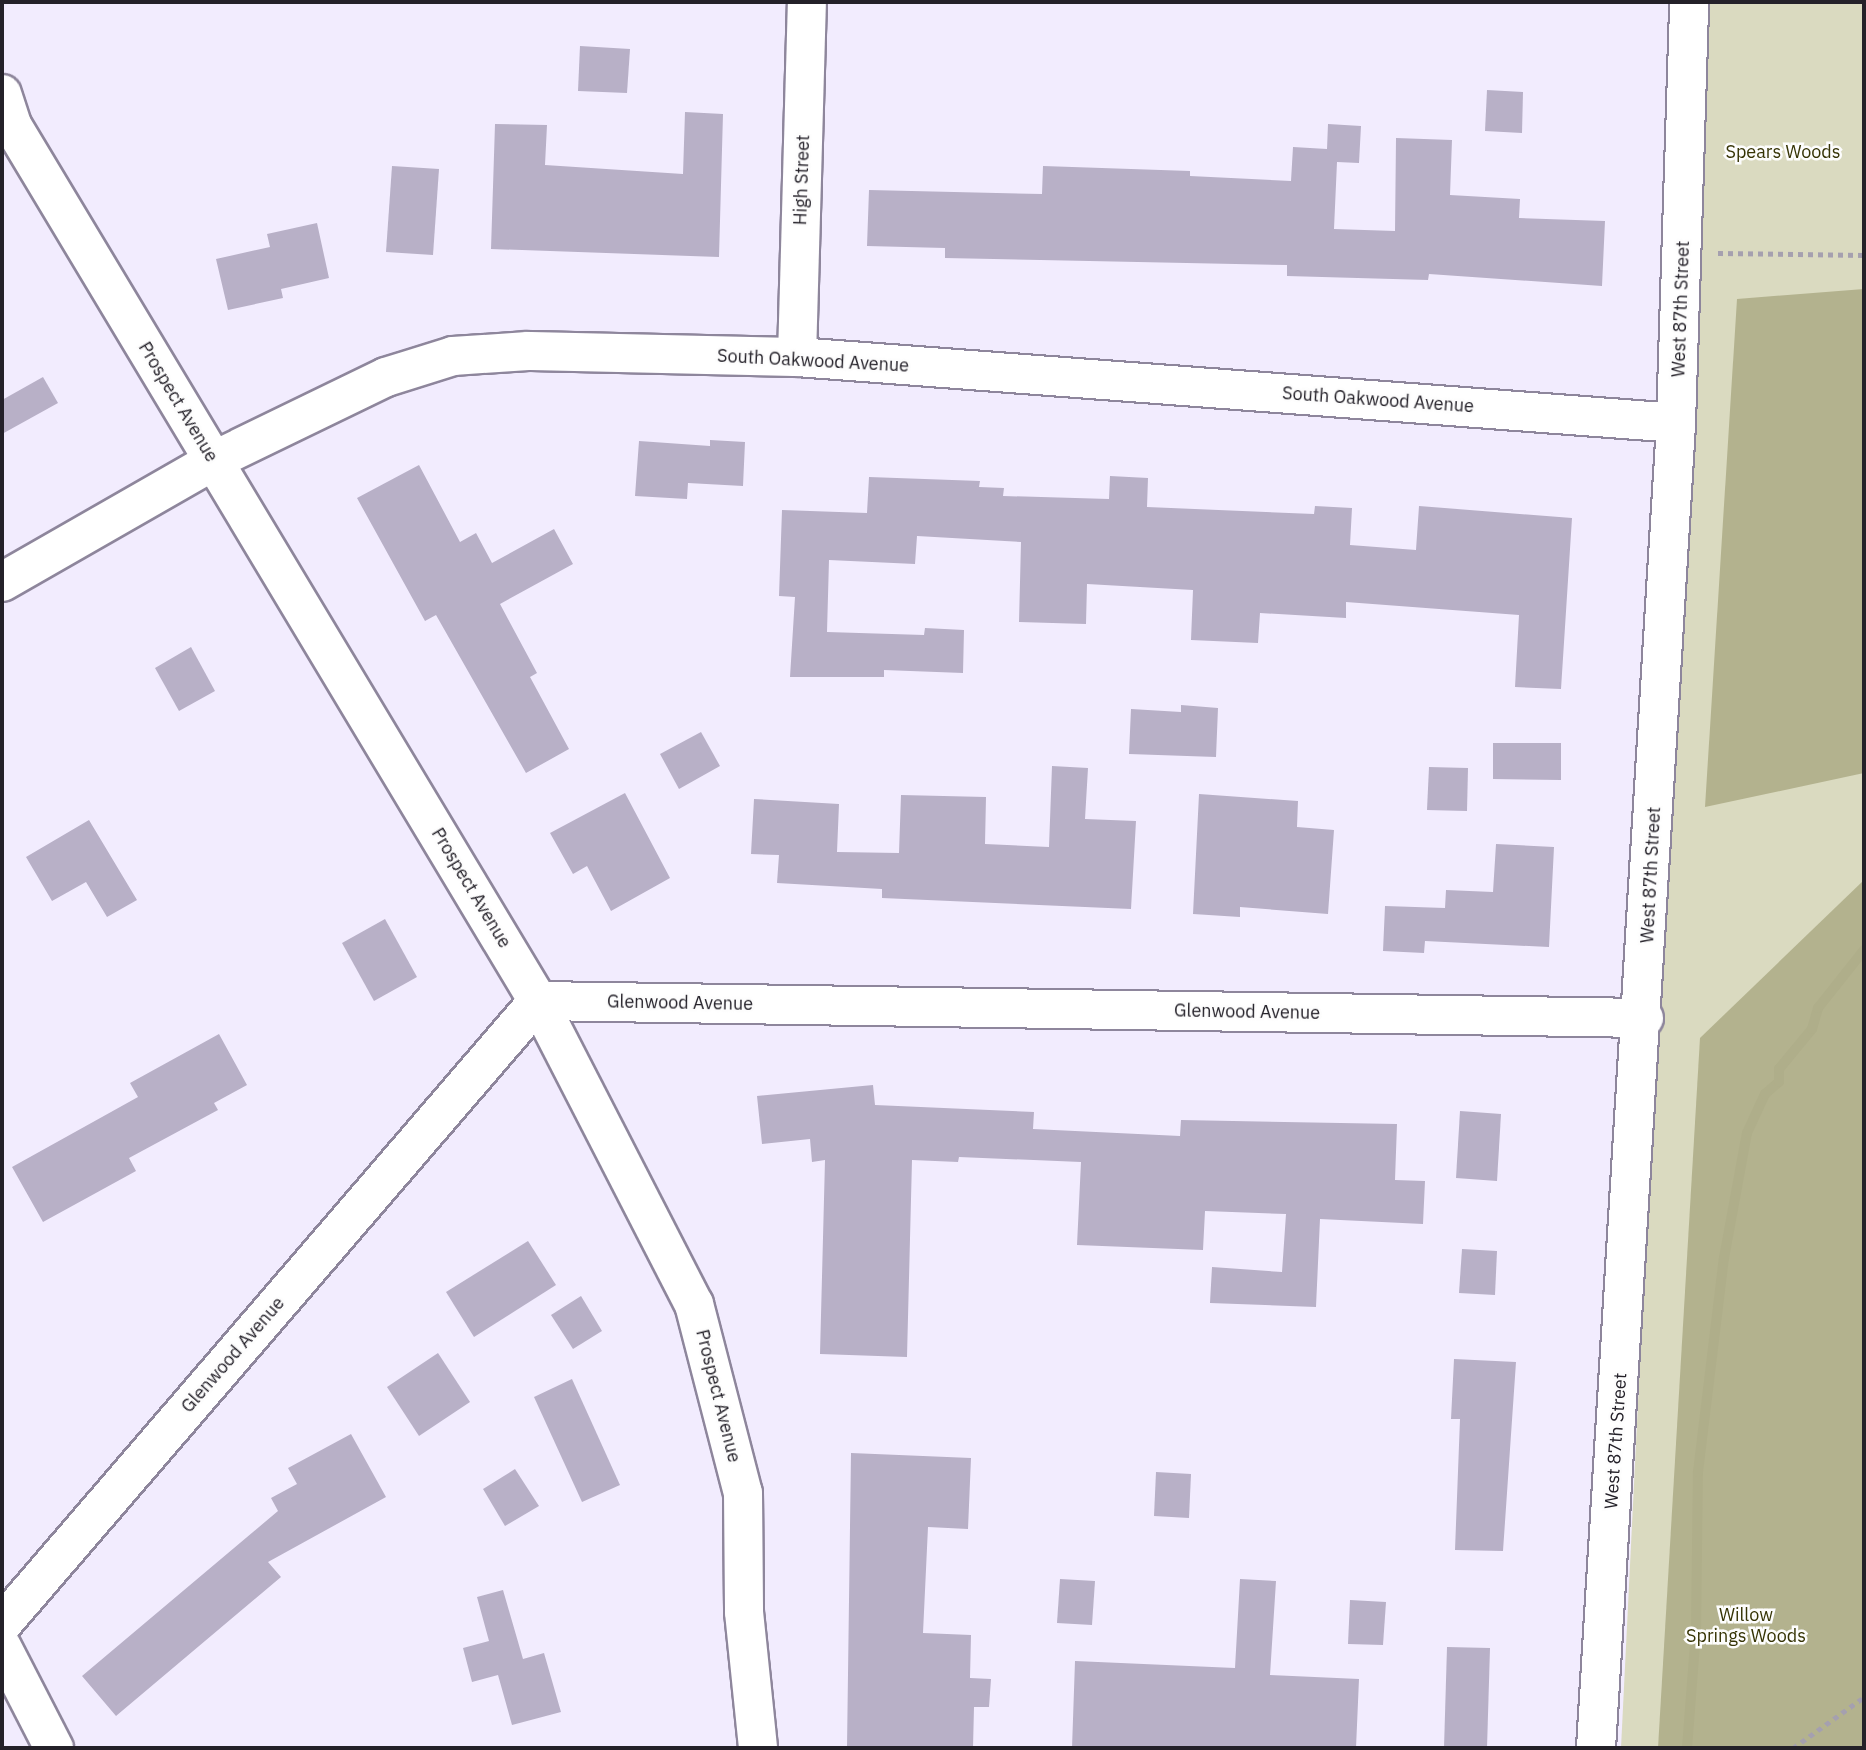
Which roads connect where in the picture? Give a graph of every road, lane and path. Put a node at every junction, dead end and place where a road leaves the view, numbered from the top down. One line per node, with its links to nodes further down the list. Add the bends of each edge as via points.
1 (807, 2): 6 (street, High Street)
2 (1689, 2): 4 (street, West 87th Street)
3 (2, 94): 8 (street, Prospect Avenue, via 12,125)
4 (1684, 253): 5 (path); 7 (street, West 87th Street)
5 (1864, 254)
6 (797, 357): 7 (street, South Oakwood Avenue); 8 (street, South Oakwood Avenue, via 528,351 453,356 386,377)
7 (1676, 422): 11 (street, West 87th Street)
8 (213, 461): 9 (street, South Oakwood Avenue); 10 (street, Prospect Avenue)
9 (2, 582)
10 (538, 1001): 11 (street, Glenwood Avenue); 12 (street, Glenwood Avenue); 16 (street, Prospect Avenue, via 694,1304 743,1493 744,1612)
11 (1643, 1018): 17 (street, West 87th Street)
12 (2, 1624)
13 (2, 1647): 15 (street)
14 (1864, 1697): 18 (path)
15 (54, 1748)
16 (758, 1748)
17 (1596, 1748)
18 (1793, 1748)

